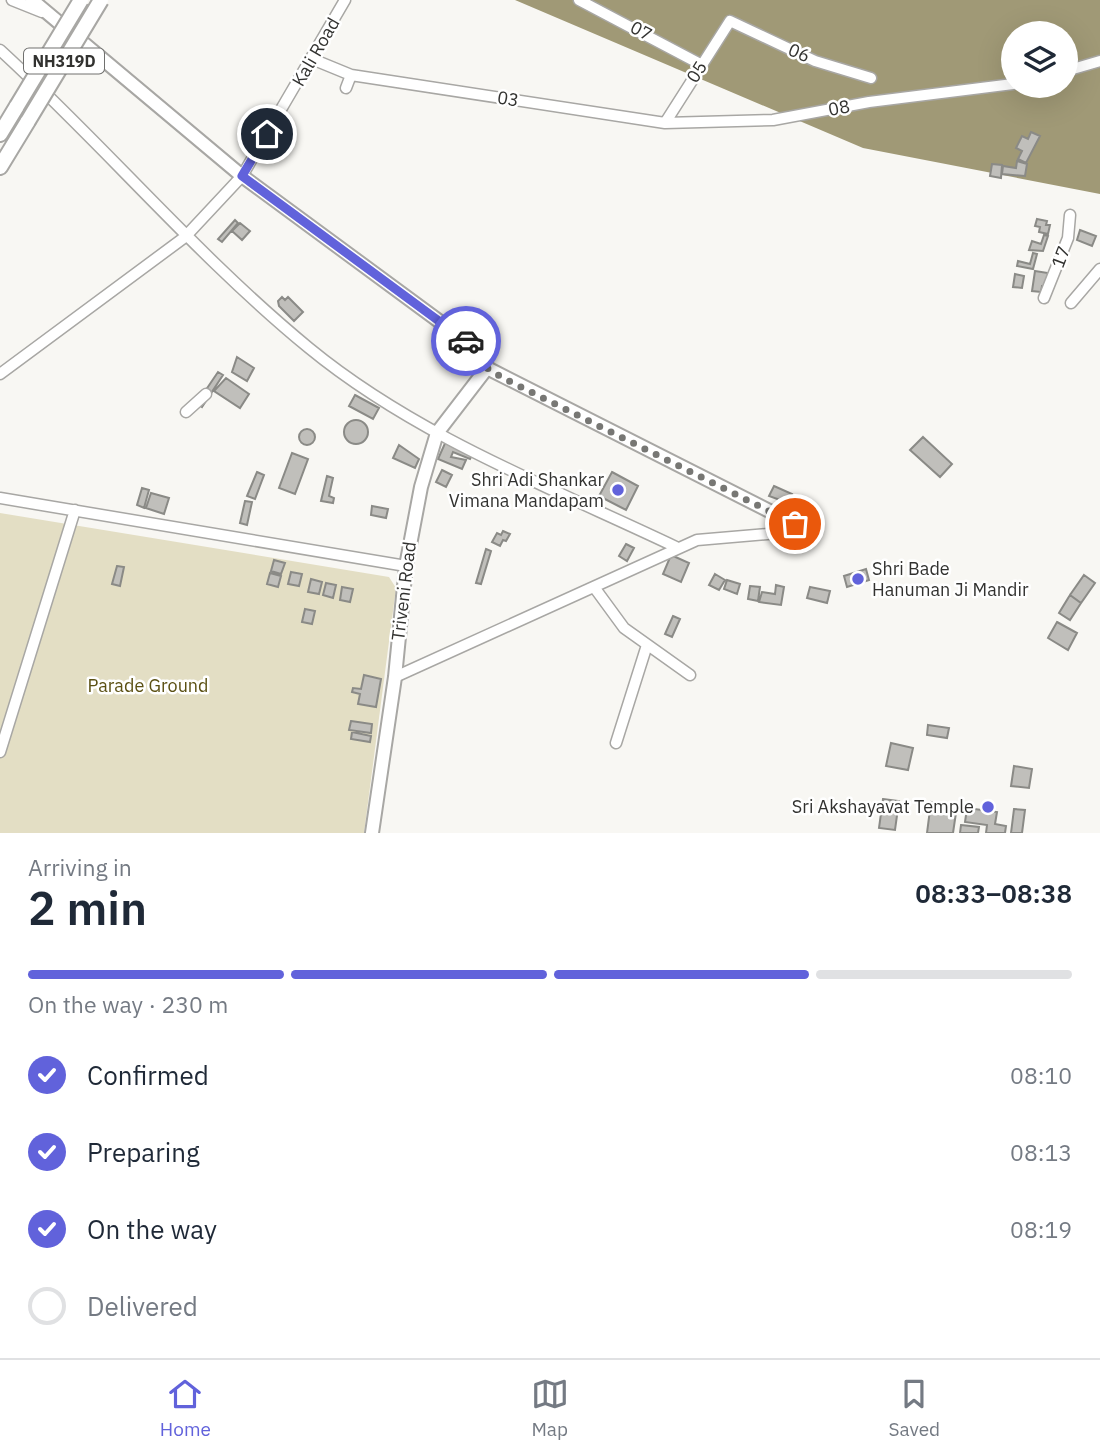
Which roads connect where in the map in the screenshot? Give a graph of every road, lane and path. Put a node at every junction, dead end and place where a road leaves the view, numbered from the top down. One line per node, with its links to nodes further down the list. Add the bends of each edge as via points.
1 (12, 0): 7 (street)
2 (32, 0): 7 (main road)
3 (81, 0): 18 (highway, NH319D, bridge)
4 (101, 0): 21 (highway, NH319D, bridge)
5 (345, 0): 10 (street, Kali Road)
6 (579, 0): 12 (street, 07)
7 (50, 15): 22 (main road)
8 (730, 21): 12 (street, 05); 15 (street, 06, via 815,61)
9 (0, 50): 24 (street)
10 (312, 60): 14 (street, 03); 22 (street, Kali Road)
11 (1100, 61): 13 (street)
12 (702, 65): 19 (street, 05)
13 (1078, 67)
14 (351, 75): 17 (street); 19 (street, 03)
15 (871, 78)
16 (1001, 86): 19 (street, 08, via 773,120)
17 (346, 88)
18 (10, 110): 20 (highway, NH319D)
19 (665, 123)
20 (0, 134)
21 (0, 167)
22 (242, 176): 24 (street, Kali Road); 28 (main road, via 485,355)
23 (1070, 215): 26 (street, 17, via 1068,238)
24 (185, 237): 29 (street, Kali Road); 32 (street, via 309,349)
25 (1100, 269): 27 (street)
26 (1044, 298)
27 (1071, 303)
28 (487, 368): 32 (main road, Triveni Road); 35 (main road)
29 (0, 374)
30 (206, 394): 31 (street)
31 (186, 412)
32 (437, 433): 36 (street); 37 (main road, Triveni Road)
33 (0, 498): 34 (street)
34 (75, 510): 37 (street); 43 (street)
35 (802, 531): 36 (street, via 719,536)
36 (676, 547): 38 (street)
37 (406, 566): 41 (main road, Triveni Road)
38 (594, 587): 39 (street, via 624,628); 41 (street)
39 (647, 645): 40 (street); 42 (street)
40 (690, 675)
41 (395, 677): 44 (main road, Triveni Road)
42 (616, 743)
43 (0, 752)
44 (372, 833)

